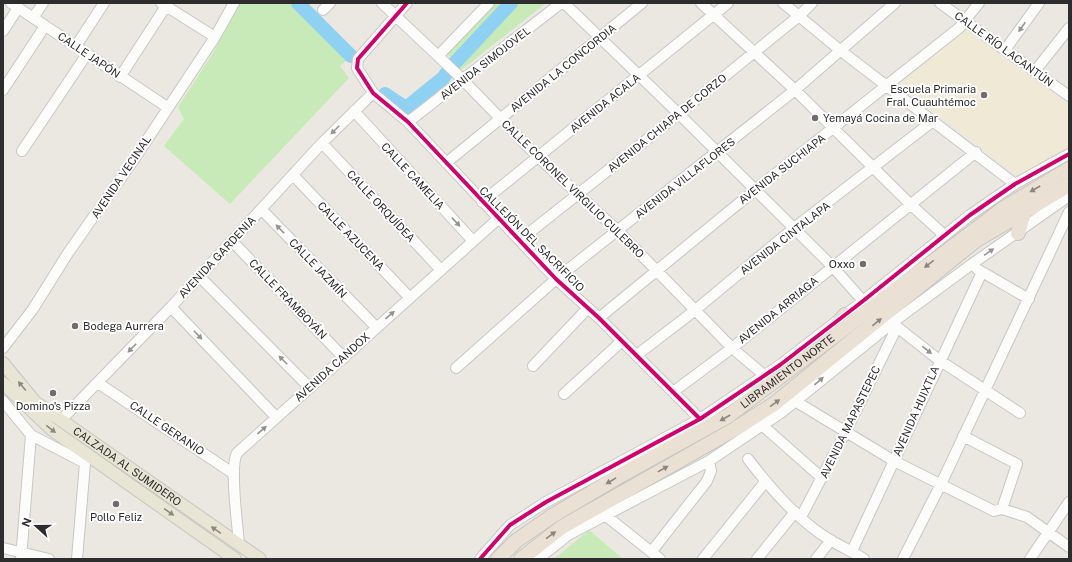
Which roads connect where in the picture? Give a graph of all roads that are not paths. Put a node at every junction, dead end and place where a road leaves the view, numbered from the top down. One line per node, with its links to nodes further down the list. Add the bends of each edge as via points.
1 (42, 3): 22 (street)
2 (104, 3): 29 (street)
3 (234, 3): 27 (street, AVENIDA VECINAL)
4 (382, 3): 19 (street, CALLE CORONEL VIRGILIO CULEBRO)
5 (406, 3): 19 (street)
6 (488, 3): 34 (street)
7 (562, 3): 28 (street); 38 (street, AVENIDA SIMOJOVEL)
8 (642, 3): 28 (street, AVENIDA LA CONCORDIA)
9 (701, 3): 20 (street)
10 (728, 3): 20 (street, AVENIDA ACALA)
11 (783, 3): 21 (street)
12 (812, 3): 21 (street, AVENIDA CHIAPA DE CORZO)
13 (895, 3): 32 (street, AVENIDA VILLAFLORES)
14 (940, 3): 23 (street, CALLE RÍO LACANTÚN)
15 (979, 3): 23 (street, AVENIDA SUCHIAPA)
16 (1039, 3): 30 (street, one-way to 30)
17 (165, 4): 27 (street); 37 (street)
18 (14, 6): 22 (street, CALLE JAPÓN); 26 (street)
19 (394, 15): 34 (street, CALLE CORONEL VIRGILIO CULEBRO); 42 (street, CALLEJÓN DEL SACRIFICIO, via 358,59 357,68)
20 (713, 15): 31 (street); 36 (street, AVENIDA ACALA)
21 (799, 16): 31 (street, AVENIDA CHIAPA DE CORZO); 32 (street)
22 (33, 18): 24 (street, CALLE JAPÓN)
23 (965, 22): 30 (street, CALLE RÍO LACANTÚN); 39 (street, AVENIDA SUCHIAPA)
24 (46, 26): 29 (street, CALLE JAPÓN); 40 (street)
25 (1069, 28): 35 (street)
26 (3, 31)
27 (215, 37): 44 (street, AVENIDA VECINAL)
28 (599, 38): 36 (street); 47 (street, AVENIDA LA CONCORDIA)
29 (76, 46): 33 (street, CALLE JAPÓN)
30 (1006, 50): 35 (street, CALLE RÍO LACANTÚN)
31 (754, 51): 41 (street); 46 (street, AVENIDA CHIAPA DE CORZO)
32 (841, 51): 39 (street); 41 (street, AVENIDA VILLAFLORES)
33 (87, 54): 37 (street, CALLE JAPÓN); 52 (street)
34 (438, 56): 38 (street, CALLE CORONEL VIRGILIO CULEBRO)
35 (1035, 72): 43 (street, CALLE RÍO LACANTÚN)
36 (640, 75): 46 (street); 56 (street, AVENIDA ACALA)
37 (120, 77): 44 (street, CALLE JAPÓN)
38 (461, 78): 47 (street, CALLE CORONEL VIRGILIO CULEBRO); 49 (street, AVENIDA SIMOJOVEL)
39 (887, 85): 48 (street); 50 (street, AVENIDA SUCHIAPA)
40 (3, 90)
41 (795, 90): 50 (street); 53 (street, AVENIDA VILLAFLORES)
42 (373, 93): 45 (street, AVENIDA GARDENIA); 49 (street, CALLEJÓN DEL SACRIFICIO)
43 (1068, 94)
44 (167, 107): 97 (street, AVENIDA VECINAL, via 33,309)
45 (354, 111): 51 (street, AVENIDA GARDENIA, one-way to 51); 76 (street, CALLE CAMELIA, one-way to 76)
46 (678, 113): 53 (street); 64 (street, AVENIDA CHIAPA DE CORZO)
47 (501, 119): 56 (street, CALLE CORONEL VIRGILIO CULEBRO); 57 (street, AVENIDA LA CONCORDIA)
48 (934, 121): 54 (street); 58 (street, AVENIDA CINTALAPA)
49 (408, 122): 57 (street, CALLEJÓN DEL SACRIFICIO)
50 (834, 128): 58 (street); 63 (street, AVENIDA SUCHIAPA)
51 (322, 143): 60 (street, AVENIDA GARDENIA); 81 (street, CALLE ORQUÍDEA)
52 (22, 151)
53 (717, 152): 63 (street); 73 (street, AVENIDA VILLAFLORES)
54 (976, 152): 61 (street); 67 (street, AVENIDA ARRIAGA)
55 (1069, 154): 61 (street)
56 (538, 157): 64 (street, CALLE CORONEL VIRGILIO CULEBRO); 66 (street, AVENIDA ACALA)
57 (446, 163): 66 (street, CALLEJÓN DEL SACRIFICIO)
58 (875, 168): 67 (street); 72 (street, AVENIDA CINTALAPA)
59 (1069, 169): 99 (highway, LIBRAMIENTO NORTE, one-way to 99, via 1004,208)
60 (292, 175): 68 (street, AVENIDA GARDENIA); 86 (street, CALLE AZUCENA)
61 (1015, 184): 75 (street)
62 (1069, 185): 69 (highway, LIBRAMIENTO NORTE)
63 (754, 190): 72 (street); 82 (street, AVENIDA SUCHIAPA)
64 (578, 194): 73 (street, CALLE CORONEL VIRGILIO CULEBRO); 77 (street, AVENIDA CHIAPA DE CORZO)
65 (1069, 196): 74 (street)
66 (482, 202): 71 (street, CALLEJÓN DEL SACRIFICIO)
67 (910, 204): 75 (street); 80 (street, AVENIDA ARRIAGA)
68 (261, 209): 78 (street, AVENIDA GARDENIA); 95 (street, CALLE JAZMÍN, one-way to 68)
69 (1024, 212): 74 (highway); 102 (highway, LIBRAMIENTO NORTE, one-way to 69, via 975,241)
70 (1069, 212): 87 (street)
71 (498, 219): 76 (street, AVENIDA CANDOX); 77 (street, CALLEJÓN DEL SACRIFICIO)
72 (794, 228): 80 (street); 91 (street, AVENIDA CINTALAPA)
73 (618, 231): 82 (street, CALLE CORONEL VIRGILIO CULEBRO); 85 (street, AVENIDA VILLAFLORES)
74 (1018, 232): 79 (street, one-way to 74)
75 (944, 234): 88 (street)
76 (473, 240): 81 (street, AVENIDA CANDOX)
77 (520, 240): 85 (street, CALLEJÓN DEL SACRIFICIO)
78 (232, 241): 84 (street, AVENIDA GARDENIA); 103 (street, CALLE FRAMBOYÁN)
79 (972, 264): 83 (street); 94 (street)
80 (833, 267): 88 (street); 98 (street, AVENIDA ARRIAGA)
81 (441, 270): 86 (street, AVENIDA CANDOX)
82 (656, 270): 91 (street, CALLE CORONEL VIRGILIO CULEBRO); 93 (street, AVENIDA SUCHIAPA)
83 (982, 272): 87 (street); 104 (street, AVENIDA HUIXTLA)
84 (199, 276): 89 (street, AVENIDA GARDENIA); 111 (street, one-way to 84)
85 (556, 279): 90 (street, CALLEJÓN DEL SACRIFICIO); 107 (street, AVENIDA VILLAFLORES)
86 (410, 298): 95 (street, AVENIDA CANDOX, one-way to 86)
87 (1029, 299): 112 (street)
88 (863, 301): 92 (street)
89 (171, 307): 110 (street, AVENIDA GARDENIA, one-way to 110); 118 (street, one-way to 118)
90 (588, 308): 93 (street, CALLEJÓN DEL SACRIFICIO); 106 (street)
91 (694, 311): 98 (street, CALLE CORONEL VIRGILIO CULEBRO); 101 (street, AVENIDA CINTALAPA)
92 (845, 315): 99 (highway); 108 (street)
93 (599, 318): 96 (street, CALLEJÓN DEL SACRIFICIO)
94 (895, 325): 100 (street); 104 (street, one-way to 104); 122 (street, AVENIDA MAPASTEPEC)
95 (376, 327): 103 (street, AVENIDA CANDOX)
96 (622, 341): 101 (street, CALLEJÓN DEL SACRIFICIO); 114 (street)
97 (3, 348)
98 (732, 348): 108 (street, CALLE CORONEL VIRGILIO CULEBRO); 113 (street, AVENIDA ARRIAGA)
99 (818, 349): 152 (highway, LIBRAMIENTO NORTE, one-way to 152, via 728,416 552,516 516,541)
100 (854, 353): 102 (highway); 116 (street, one-way to 100)
101 (637, 355): 113 (street, CALLEJÓN DEL SACRIFICIO)
102 (834, 357): 153 (highway, LIBRAMIENTO NORTE, one-way to 102, via 562,527 735,429 774,404)
103 (344, 358): 111 (street, AVENIDA CANDOX)
104 (939, 360): 112 (street); 128 (street, AVENIDA HUIXTLA)
105 (3, 363): 120 (main road, CALZADA AL SUMIDERO, one-way to 105, via 35,402)
106 (533, 366)
107 (456, 368)
108 (764, 376): 119 (street)
109 (3, 383): 126 (main road, one-way to 126)
110 (98, 383): 120 (street, AVENIDA GARDENIA); 129 (street, CALLE GERANIO)
111 (310, 388): 118 (street, AVENIDA CANDOX)
112 (985, 390): 117 (street); 124 (street)
113 (673, 392): 119 (street, CALLEJÓN DEL SACRIFICIO)
114 (564, 394)
115 (3, 401): 123 (street)
116 (795, 401): 121 (street); 122 (street)
117 (1020, 413)
118 (276, 417): 129 (street, AVENIDA CANDOX, one-way to 118, via 234,457)
119 (700, 419): 151 (street, via 510,525)
120 (61, 420): 133 (main road, CALZADA AL SUMIDERO)
121 (762, 426): 127 (street); 130 (street)
122 (845, 433): 128 (street); 130 (street, AVENIDA MAPASTEPEC)
123 (31, 435): 126 (street); 146 (street)
124 (963, 436): 132 (street); 136 (street, via 1017,464)
125 (748, 459): 131 (street)
126 (87, 460): 134 (main road); 148 (street)
127 (709, 461): 138 (street); 144 (street, via 711,471 707,481)
128 (894, 461): 132 (street); 145 (street, AVENIDA HUIXTLA)
129 (234, 474): 141 (street, AVENIDA CANDOX)
130 (822, 478): 137 (street, AVENIDA MAPASTEPEC)
131 (766, 482): 137 (street); 156 (street)
132 (941, 484): 136 (street, via 994,511); 160 (street)
133 (162, 491): 134 (main road); 141 (main road, CALZADA AL SUMIDERO, one-way to 133)
134 (153, 501): 149 (main road, one-way to 149)
135 (1069, 502): 139 (street)
136 (1002, 509): 139 (street, via 1027,517)
137 (798, 514): 140 (street); 157 (street, AVENIDA MAPASTEPEC)
138 (605, 515): 144 (street); 154 (street, via 568,535)
139 (1048, 532): 142 (street); 161 (street)
140 (831, 540): 145 (street); 158 (street)
141 (239, 546): 150 (main road, CALZADA AL SUMIDERO)
142 (1069, 547)
143 (3, 548): 146 (street)
144 (652, 551): 155 (street)
145 (852, 551): 159 (street)
146 (21, 556): 147 (street)
147 (49, 559)
148 (77, 559)
149 (235, 559)
150 (260, 559)
151 (480, 559)
152 (498, 559)
153 (521, 559)
154 (538, 559)
155 (660, 559)
156 (703, 559)
157 (757, 559)
158 (816, 559)
159 (864, 559)
160 (903, 559)
161 (1030, 559)

